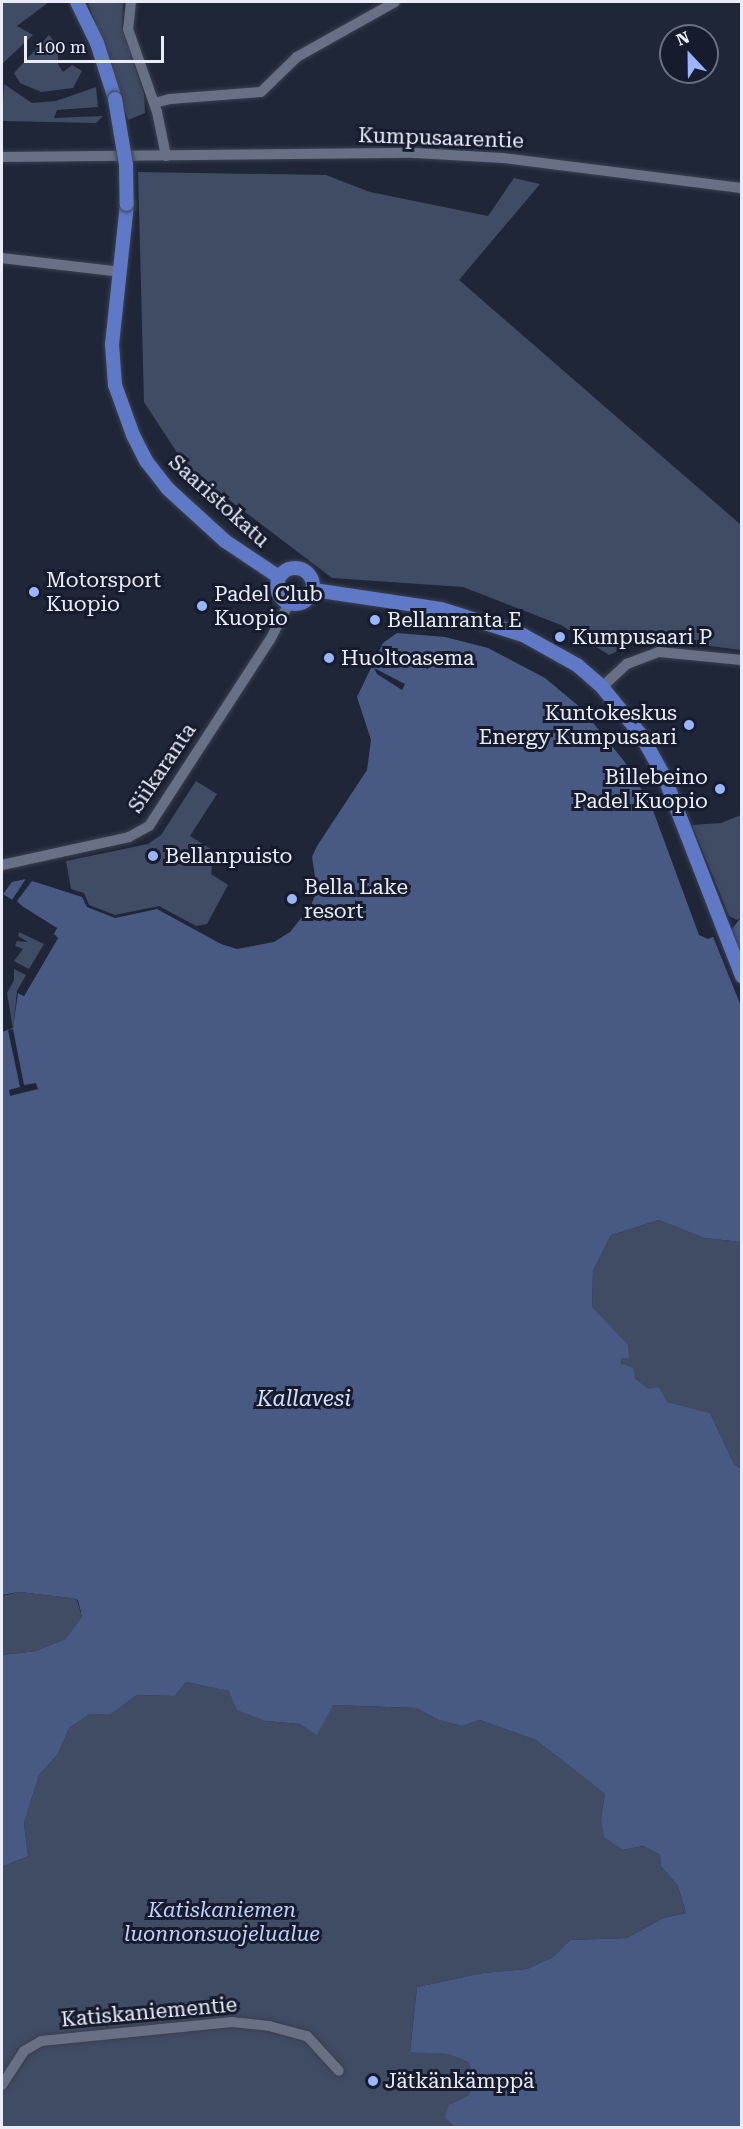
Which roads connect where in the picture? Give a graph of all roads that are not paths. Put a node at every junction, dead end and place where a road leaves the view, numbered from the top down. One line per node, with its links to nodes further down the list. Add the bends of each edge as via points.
1 (77, 2): 9 (main road, Saaristokatu, bridge, via 97,44 125,154 128,204)
2 (131, 2): 4 (street, via 128,29)
3 (395, 2): 4 (street, via 297,57 261,92)
4 (154, 103): 5 (street)
5 (166, 156): 6 (street, Kumpusaarentie); 7 (street, Kumpusaarentie, via 415,153 503,158)
6 (2, 158)
7 (741, 188)
8 (2, 258): 9 (street)
9 (121, 272): 10 (main road, Saaristokatu, via 112,344 115,385 147,462 167,488 225,541)
10 (279, 577): 11 (main road, via 286,569 299,567 310,575); 12 (main road, via 279,593)
11 (314, 590): 12 (main road, via 304,602); 14 (main road, via 441,609 523,635 577,665)
12 (289, 603): 15 (street, Siikaranta, via 270,640 149,826 120,839)
13 (741, 660): 14 (street, via 659,652 627,664)
14 (602, 687): 16 (main road, via 651,751)
15 (2, 865)
16 (741, 976)
17 (339, 2071): 18 (street, Katiskaniementie, via 307,2036 232,2022 41,2041 24,2051)
18 (2, 2085)

